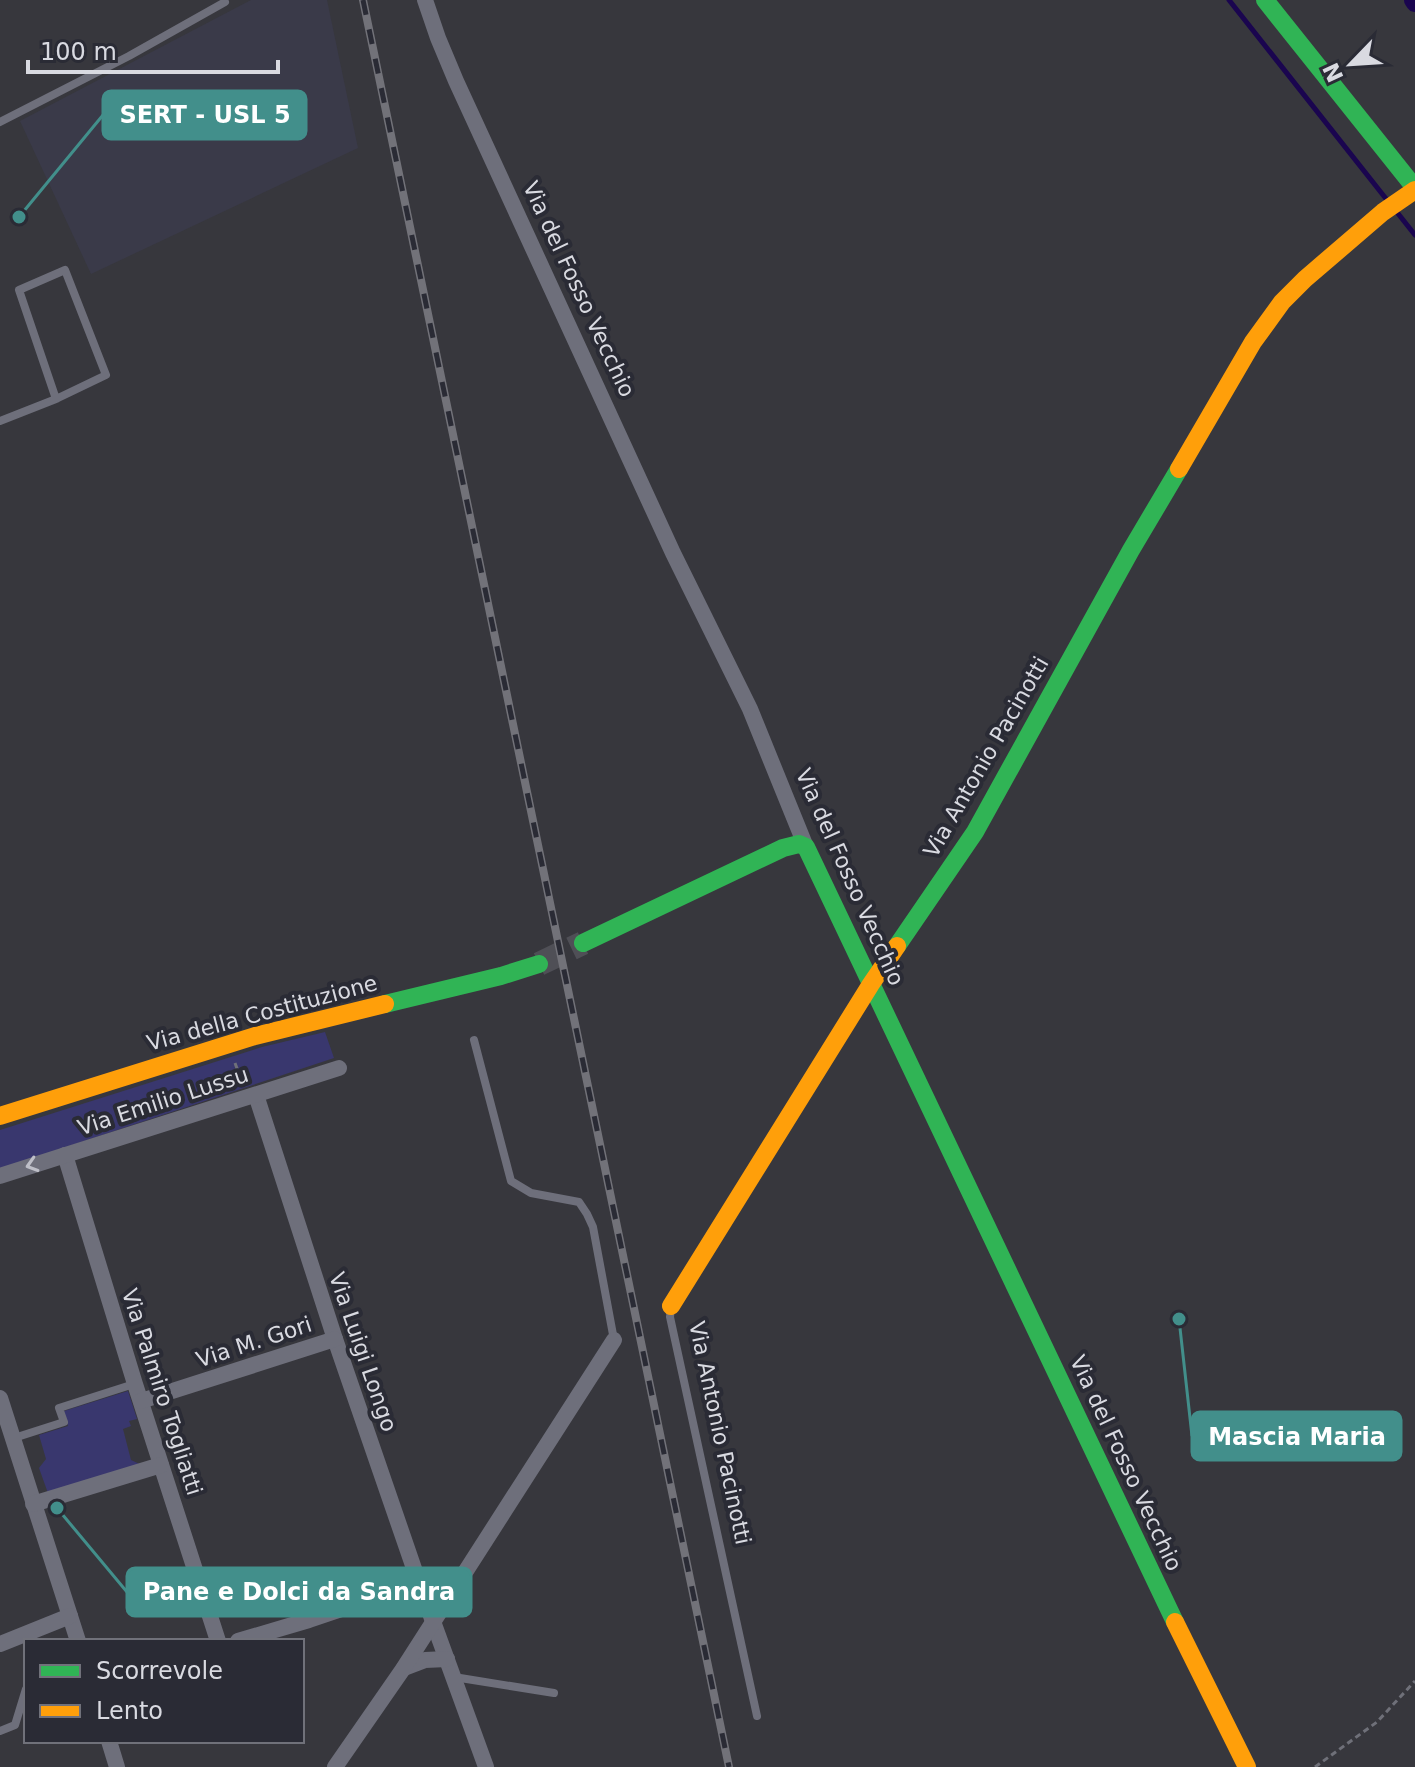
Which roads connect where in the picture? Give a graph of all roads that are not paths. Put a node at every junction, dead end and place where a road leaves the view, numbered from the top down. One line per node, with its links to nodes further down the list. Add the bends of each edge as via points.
1 (425, 0): 8 (street, Via del Fosso Vecchio, via 450,66 673,553 750,709)
2 (1265, 0): 5 (street)
3 (225, 2): 4 (lane)
4 (0, 122)
5 (1415, 189): 11 (street, Via Antonio Pacinotti, via 1331,255 1282,302 1253,342 975,832)
6 (56, 399): 6 (lane, via 19,290 65,270 106,375); 7 (lane)
7 (0, 421)
8 (806, 847): 9 (street, via 783,848); 11 (street, Via del Fosso Vecchio)
9 (583, 943)
10 (539, 964): 15 (street, Via della Costituzione, via 229,1044)
11 (871, 984): 18 (street, Via Antonio Pacinotti); 45 (street, Via del Fosso Vecchio)
12 (474, 1040): 20 (lane, via 511,1181 531,1193 579,1202 587,1214)
13 (339, 1068): 14 (street, Via Emilio Lussu)
14 (252, 1096): 16 (street, Via Emilio Lussu); 19 (street, Via Luigi Longo)
15 (0, 1116)
16 (65, 1155): 17 (street, Via Emilio Lussu, one-way to 17); 21 (street, Via Palmiro Togliatti)
17 (0, 1176)
18 (671, 1306): 39 (lane, Via Antonio Pacinotti)
19 (335, 1339): 23 (street, Via M. Gori); 27 (street, Via Luigi Longo)
20 (614, 1340): 29 (street)
21 (135, 1384): 23 (street, Via Palmiro Togliatti); 24 (lane, via 59,1408 64,1422)
22 (0, 1398): 24 (street)
23 (141, 1401): 25 (street, Via Palmiro Togliatti)
24 (13, 1438): 26 (street)
25 (161, 1465): 26 (street); 31 (street, Via Palmiro Togliatti)
26 (33, 1504): 28 (street)
27 (419, 1583): 29 (street, Via Luigi Longo); 32 (street)
28 (70, 1616): 30 (street); 33 (street)
29 (433, 1622): 34 (street, Via Luigi Longo); 35 (street)
30 (77, 1639)
31 (217, 1639)
32 (245, 1639)
33 (0, 1644)
34 (447, 1659): 35 (street); 36 (street, Via Luigi Longo)
35 (403, 1669): 43 (street)
36 (454, 1677): 37 (lane); 44 (street, Via Luigi Longo)
37 (554, 1693)
38 (24, 1696): 40 (lane, via 15,1725)
39 (757, 1716)
40 (0, 1731)
41 (110, 1743): 42 (street)
42 (117, 1767)
43 (335, 1767)
44 (486, 1767)
45 (1247, 1767)

